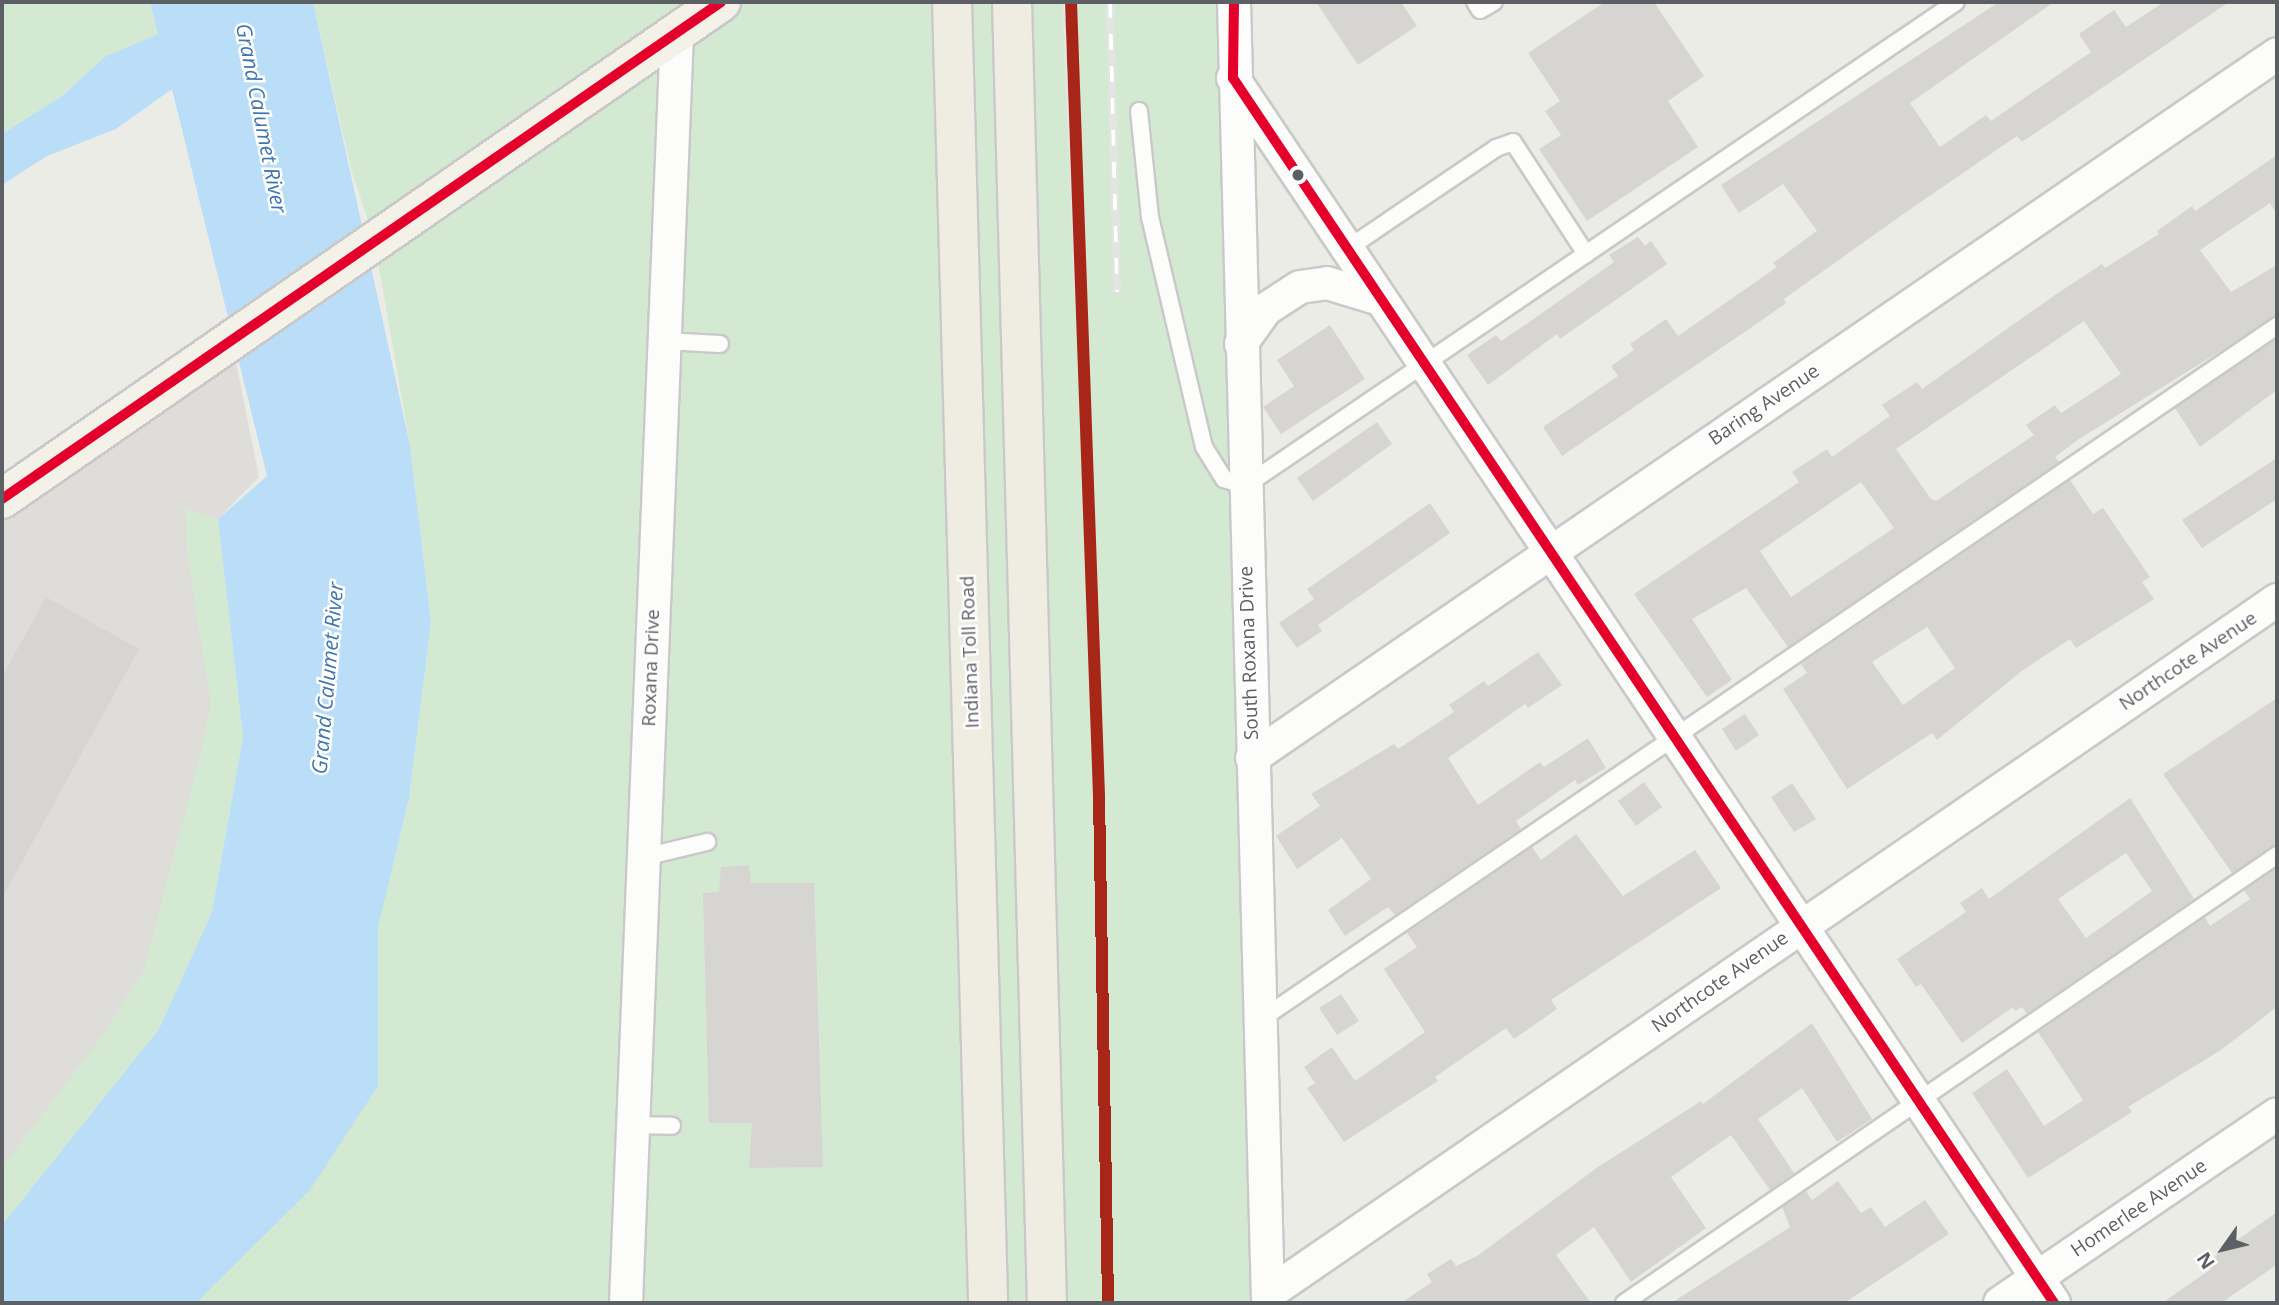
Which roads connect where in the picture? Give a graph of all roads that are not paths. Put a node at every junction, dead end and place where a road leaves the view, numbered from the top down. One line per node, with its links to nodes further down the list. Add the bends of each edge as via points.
1 (721, 2): 8 (main road)
2 (952, 2): 38 (highway, Indiana Toll Road)
3 (1012, 2): 39 (highway)
4 (1234, 2): 10 (street, South Roxana Drive)
5 (1475, 2): 6 (lane, via 1480,10)
6 (1494, 2)
7 (1956, 2): 13 (lane)
8 (677, 32): 16 (street, Roxana Drive); 21 (main road)
9 (2277, 54): 22 (street, Baring Avenue)
10 (1233, 78): 12 (street); 18 (street, South Roxana Drive)
11 (1139, 111): 20 (lane, via 1150,216 1204,447 1224,479)
12 (1347, 249): 13 (lane, via 1496,148 1513,142); 14 (street)
13 (1586, 254): 19 (lane)
14 (1380, 299): 18 (street, via 1327,283 1300,287 1266,309); 19 (street)
15 (2277, 326): 24 (lane)
16 (665, 341): 17 (lane); 28 (street, Roxana Drive)
17 (720, 344)
18 (1241, 344): 20 (street, South Roxana Drive)
19 (1425, 363): 20 (lane); 22 (street)
20 (1245, 486): 25 (street, South Roxana Drive)
21 (2, 499)
22 (1551, 551): 24 (street); 25 (street, Baring Avenue)
23 (2277, 600): 29 (street, Northcote Avenue)
24 (1675, 735): 29 (street); 30 (lane)
25 (1252, 758): 30 (street, South Roxana Drive)
26 (707, 842): 28 (lane)
27 (2277, 855): 31 (lane)
28 (644, 857): 33 (street, Roxana Drive)
29 (1803, 925): 31 (street); 36 (street, Northcote Avenue)
30 (1260, 1020): 36 (street, South Roxana Drive)
31 (1919, 1100): 35 (street); 40 (lane)
32 (2277, 1114): 35 (street, Homerlee Avenue)
33 (634, 1125): 34 (lane); 37 (street, Roxana Drive)
34 (673, 1126)
35 (2045, 1291): 41 (street, Homerlee Avenue)
36 (1268, 1299)
37 (626, 1303)
38 (988, 1303)
39 (1046, 1303)
40 (1624, 1303)
41 (2000, 1303)

